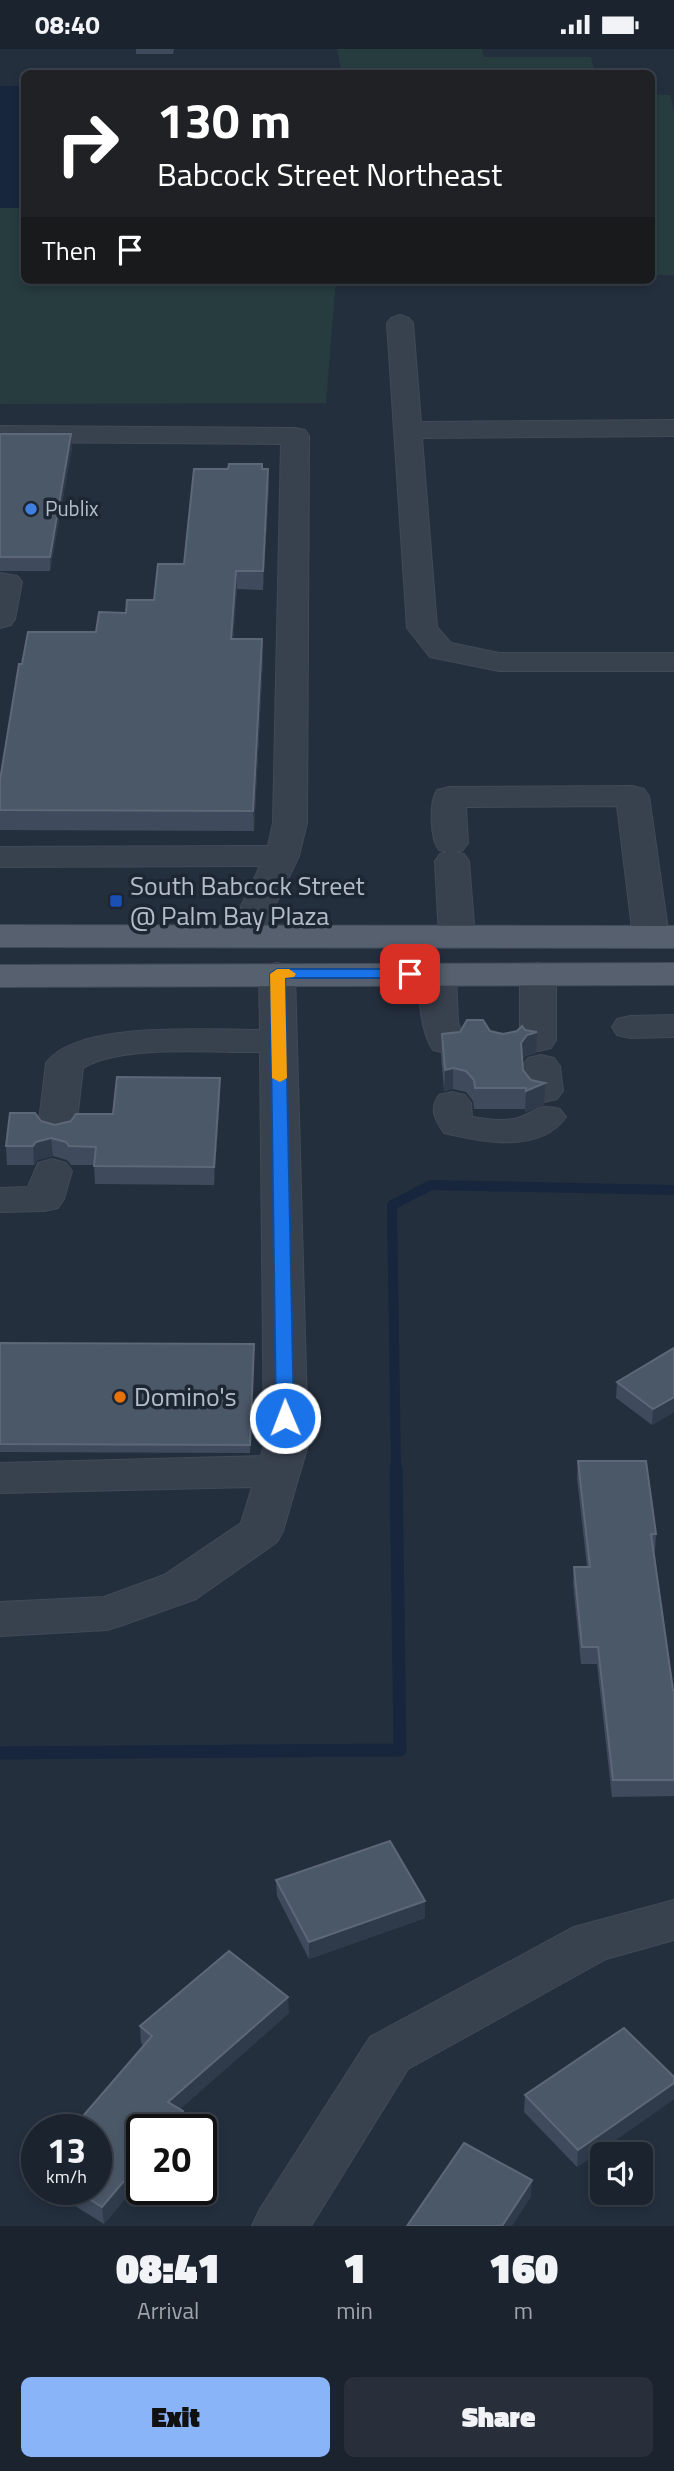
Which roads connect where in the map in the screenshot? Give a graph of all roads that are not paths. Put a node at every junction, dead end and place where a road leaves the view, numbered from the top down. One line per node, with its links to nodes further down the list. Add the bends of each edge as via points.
1 (400, 323): 3 (street)
2 (674, 428): 3 (street)
3 (407, 430): 7 (street, via 422,628 441,650 499,662)
4 (0, 434): 8 (street, via 295,436 290,823)
5 (0, 582): 6 (street, via 7,582)
6 (0, 618)
7 (674, 662)
8 (282, 856): 9 (street); 11 (street)
9 (0, 857)
10 (0, 936): 11 (main road)
11 (245, 936): 12 (main road); 17 (main road, via 198,955 67,957)
12 (449, 937): 13 (main road); 13 (street, via 449,797 632,796); 14 (main road, via 322,947)
13 (663, 937)
14 (277, 974): 15 (main road); 17 (main road); 21 (street)
15 (438, 974): 20 (street); 22 (main road)
16 (674, 974): 22 (main road)
17 (1, 976)
18 (674, 1026): 19 (street)
19 (630, 1027)
20 (443, 1031)
21 (279, 1041): 24 (street, via 134,1042 84,1051 65,1063); 27 (street, via 286,1445)
22 (530, 1063): 23 (street, via 473,1129 458,1125)
23 (452, 1103)
24 (57, 1129)
25 (52, 1171): 26 (street, via 44,1199)
26 (0, 1200)
27 (278, 1471): 28 (street); 29 (street, via 261,1531 180,1587 107,1613)
28 (0, 1478)
29 (0, 1619)
30 (674, 1920): 31 (street, via 592,1942 389,2053)
31 (279, 2226)

